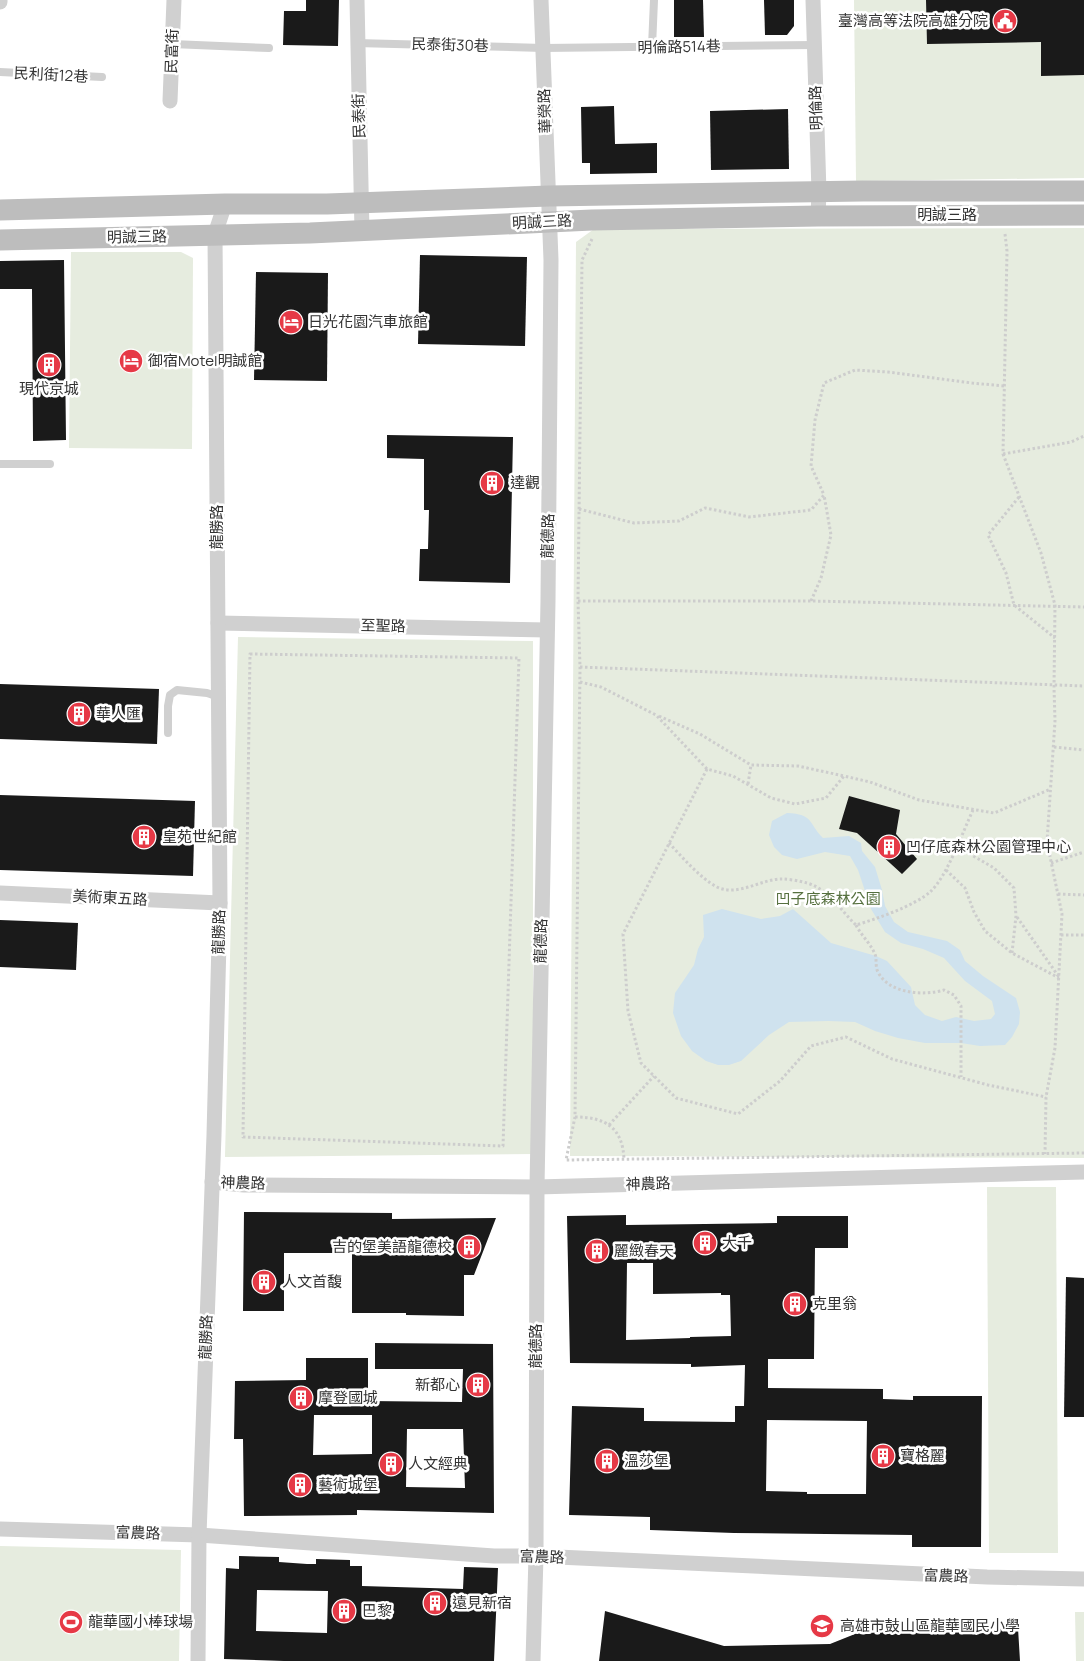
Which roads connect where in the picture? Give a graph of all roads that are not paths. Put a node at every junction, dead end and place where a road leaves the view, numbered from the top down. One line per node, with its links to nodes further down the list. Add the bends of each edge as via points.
1 (174, 0): 7 (street, 民富街)
2 (357, 0): 6 (street, 民泰街)
3 (541, 0): 11 (street, 華榮路)
4 (654, 0): 9 (lane)
5 (813, 0): 8 (street, 明倫路)
6 (356, 43): 11 (lane, 民泰街30巷); 18 (street, 民泰街)
7 (172, 44): 10 (lane); 14 (street, 民富街)
8 (814, 45): 9 (lane, 明倫路514巷); 16 (street, 明倫路)
9 (652, 47): 11 (lane, 明倫路514巷)
10 (269, 48)
11 (543, 48): 17 (street, 華榮路)
12 (0, 72): 13 (lane, 民利街12巷)
13 (102, 77)
14 (170, 101)
15 (1084, 191): 16 (street, 明誠三路)
16 (819, 192): 17 (street, 明誠三路); 22 (street, 明倫路)
17 (548, 196): 18 (street, 明誠三路); 23 (street, 華榮路)
18 (361, 203): 19 (street, 明誠三路); 24 (street, 民泰街)
19 (226, 204): 20 (street, 明誠三路); 25 (street, 龍勝路)
20 (0, 210)
21 (1084, 215): 22 (street, 明誠三路)
22 (818, 216): 23 (street, 明誠三路)
23 (550, 221): 24 (street, 明誠三路); 30 (street, 龍德路)
24 (362, 232): 25 (street, 明誠三路)
25 (215, 234): 26 (street, 明誠三路); 29 (street, 龍勝路)
26 (0, 240)
27 (0, 464): 28 (lane)
28 (50, 464)
29 (218, 623): 30 (street, 至聖路); 31 (street, 龍勝路)
30 (547, 630): 37 (street, 龍德路)
31 (218, 702): 32 (lane, via 207,693 177,690 168,700); 34 (street, 龍勝路)
32 (168, 733)
33 (0, 893): 34 (street, 美術東五路)
34 (220, 903): 36 (street, 龍勝路)
35 (1084, 1172): 37 (street, 神農路)
36 (212, 1182): 37 (street, 神農路); 39 (street, 龍勝路)
37 (537, 1187): 40 (street, 龍德路)
38 (0, 1529): 39 (street, 富農路)
39 (199, 1535): 40 (street, 富農路, via 474,1555); 42 (street, 龍勝路)
40 (536, 1556): 41 (street, 富農路); 43 (street, 龍德路)
41 (1084, 1579)
42 (198, 1661)
43 (533, 1661)

